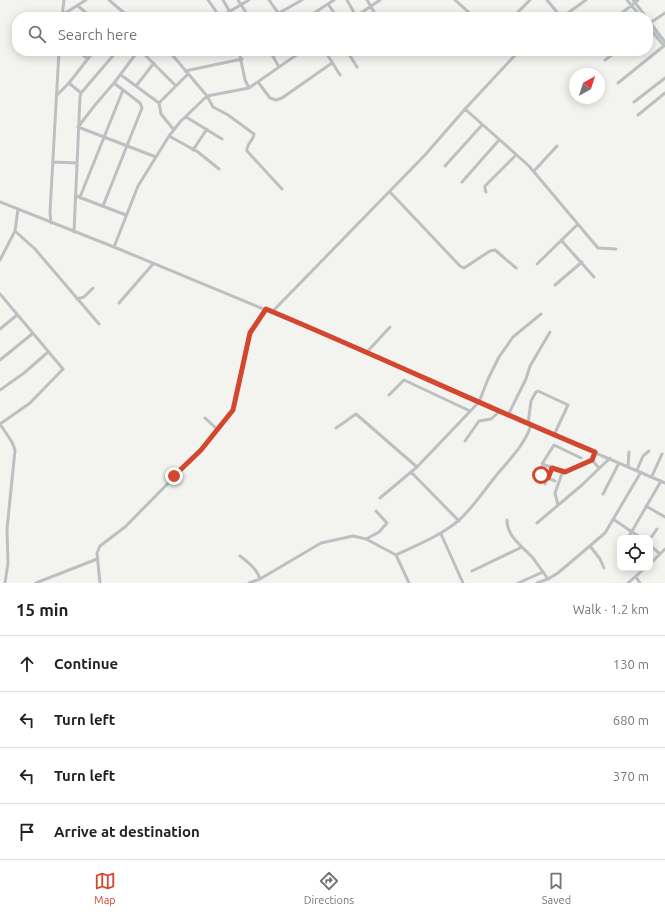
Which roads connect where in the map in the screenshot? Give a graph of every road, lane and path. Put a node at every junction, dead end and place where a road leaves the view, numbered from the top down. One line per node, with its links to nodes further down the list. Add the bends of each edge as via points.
1 (64, 0): 25 (street)
2 (86, 0): 23 (street)
3 (109, 0): 28 (street)
4 (208, 0): 29 (street)
5 (223, 0): 30 (street)
6 (238, 0): 21 (street)
7 (249, 0): 21 (street)
8 (269, 0): 32 (street)
9 (302, 0): 33 (street)
10 (334, 0): 20 (street)
11 (347, 0): 36 (street)
12 (368, 0): 24 (street)
13 (380, 0): 24 (street)
14 (455, 0): 39 (street)
15 (530, 0): 40 (street)
16 (547, 0): 41 (street)
17 (586, 0): 42 (street)
18 (627, 0): 22 (street)
19 (635, 1): 22 (street); 45 (street)
20 (328, 4): 34 (street); 35 (street)
21 (241, 5): 30 (street); 31 (street)
22 (631, 5): 43 (street); 44 (street)
23 (78, 6): 26 (street); 27 (street)
24 (371, 7): 37 (street); 38 (street)
25 (62, 12)
26 (68, 12)
27 (86, 12)
28 (123, 12)
29 (217, 12)
30 (230, 12)
31 (246, 12)
32 (277, 12)
33 (280, 12)
34 (316, 12)
35 (334, 12)
36 (353, 12)
37 (363, 12)
38 (374, 12)
39 (468, 12)
40 (519, 12)
41 (558, 12)
42 (569, 12)
43 (623, 12)
44 (637, 12)
45 (643, 12)
46 (665, 12): 47 (street)
47 (653, 22)
48 (653, 30): 49 (street)
49 (665, 45): 50 (street)
50 (653, 55)
51 (59, 56): 87 (street)
52 (84, 56): 66 (street)
53 (90, 56): 66 (street)
54 (113, 56): 85 (street)
55 (134, 56): 74 (street)
56 (143, 56): 69 (street)
57 (173, 56): 73 (street)
58 (241, 56): 67 (street)
59 (273, 56): 71 (street)
60 (295, 56): 71 (street)
61 (328, 56): 70 (street)
62 (350, 56): 72 (street)
63 (514, 56): 91 (street)
64 (611, 56): 68 (street)
65 (651, 56): 80 (street)
66 (88, 59): 78 (street)
67 (242, 59): 73 (street); 83 (street, via 244,76)
68 (606, 60)
69 (154, 63): 81 (street); 82 (street)
70 (332, 63): 75 (street); 77 (street, via 279,100 270,98)
71 (279, 67): 77 (street)
72 (358, 67)
73 (187, 73): 82 (street); 88 (street)
74 (121, 75): 79 (street); 81 (street)
75 (340, 75)
76 (665, 78): 89 (street)
77 (258, 82): 83 (street)
78 (69, 83): 85 (street); 87 (street)
79 (114, 83): 84 (street); 95 (street)
80 (618, 83)
81 (136, 86): 90 (street)
82 (176, 86): 90 (street)
83 (249, 88): 88 (street)
84 (123, 90): 99 (street); 102 (street, via 140,103 142,108)
85 (81, 93): 95 (street)
86 (665, 94): 92 (street)
87 (56, 95): 107 (street)
88 (207, 96): 93 (street); 113 (street, via 213,107 254,134 247,150)
89 (634, 102)
90 (159, 103): 97 (street, via 162,114)
91 (465, 109): 94 (street); 114 (street)
92 (638, 116)
93 (186, 117): 96 (street); 97 (street)
94 (482, 125): 101 (street); 109 (street)
95 (78, 127): 99 (street); 108 (street)
96 (207, 129): 100 (street); 104 (street)
97 (174, 130): 98 (street)
98 (169, 136): 104 (street); 106 (street)
99 (104, 137): 102 (street); 117 (street)
100 (222, 139)
101 (499, 140): 105 (street); 112 (street)
102 (127, 146): 106 (street); 119 (street)
103 (557, 146): 111 (street)
104 (193, 150): 110 (street)
105 (516, 155): 111 (street); 115 (street, via 485,186)
106 (156, 157): 121 (street, via 138,186)
107 (53, 162): 108 (street); 122 (street)
108 (77, 163): 116 (street)
109 (445, 166)
110 (219, 169)
111 (534, 171): 123 (street)
112 (462, 182)
113 (282, 189)
114 (390, 192): 133 (street, via 464,268 495,250); 141 (street)
115 (486, 192)
116 (76, 196): 117 (street); 125 (street)
117 (80, 197): 119 (street)
118 (0, 202): 120 (street)
119 (103, 206): 121 (street)
120 (18, 209): 122 (street); 124 (street)
121 (126, 215): 127 (street)
122 (51, 223): 125 (street)
123 (578, 224): 126 (street); 128 (street, via 598,248)
124 (15, 230): 129 (street); 138 (street)
125 (74, 232): 127 (street)
126 (561, 240): 130 (street); 132 (street)
127 (114, 248): 131 (street)
128 (616, 249)
129 (0, 260)
130 (582, 262): 134 (street); 135 (street)
131 (153, 264): 139 (street); 140 (street)
132 (537, 264)
133 (516, 268)
134 (594, 277)
135 (555, 286)
136 (92, 288): 138 (street, via 84,297)
137 (0, 294): 143 (street)
138 (78, 299): 144 (street)
139 (119, 303)
140 (266, 309): 141 (street); 162 (street, via 250,333 233,410)
141 (272, 312): 150 (street)
142 (542, 314): 154 (street, via 513,337 499,357)
143 (17, 315): 146 (street); 148 (street)
144 (99, 324)
145 (390, 327): 150 (street)
146 (0, 329)
147 (550, 332): 157 (street, via 530,366)
148 (32, 334): 149 (street); 151 (street)
149 (48, 352): 152 (street); 159 (street, via 63,370 30,403)
150 (367, 352): 154 (street)
151 (0, 360)
152 (0, 390)
153 (389, 394): 155 (street, via 404,380)
154 (479, 402): 155 (street); 156 (street)
155 (470, 411): 174 (street)
156 (500, 411): 157 (street); 164 (street, via 491,419 479,421)
157 (508, 415): 160 (street)
158 (205, 418): 162 (street)
159 (0, 424): 221 (street, via 15,450 7,529 8,563)
160 (530, 424): 163 (street); 163 (street, via 532,398 538,392 568,406); 196 (street, via 529,434)
161 (336, 428): 174 (street, via 356,414)
162 (218, 430): 212 (street, via 125,527 100,546)
163 (554, 435): 166 (street)
164 (465, 441)
165 (649, 451): 177 (street, via 643,456)
166 (595, 452): 170 (street); 171 (street)
167 (629, 452): 173 (street)
168 (662, 454): 182 (street)
169 (582, 458): 175 (street, via 554,445 542,464)
170 (610, 458): 172 (street); 176 (street)
171 (592, 460): 176 (street); 179 (street)
172 (619, 463): 173 (street); 188 (street)
173 (628, 466): 177 (street)
174 (417, 467): 178 (street)
175 (552, 468): 179 (street); 183 (street)
176 (599, 468): 190 (street)
177 (637, 470): 180 (street)
178 (410, 472): 189 (street); 196 (street)
179 (564, 472): 190 (street, via 555,493)
180 (641, 472): 182 (street); 194 (street)
181 (541, 475): 183 (street)
182 (652, 476): 185 (street)
183 (548, 478): 184 (street); 187 (street)
184 (555, 481)
185 (661, 481): 186 (street); 191 (street)
186 (665, 483)
187 (545, 484)
188 (603, 494)
189 (380, 498)
190 (558, 505): 197 (street)
191 (646, 506): 193 (street); 199 (street)
192 (376, 511): 204 (street, via 387,523 379,532)
193 (665, 517)
194 (613, 519): 199 (street); 205 (street, via 604,533)
195 (507, 520): 206 (street, via 507,527)
196 (458, 521): 200 (street)
197 (537, 523)
198 (657, 529): 203 (street)
199 (632, 531): 201 (street); 202 (street)
200 (441, 534): 210 (street); 226 (street)
201 (630, 535)
202 (637, 535)
203 (653, 535)
204 (366, 539): 210 (street); 219 (street, via 353,536 321,543)
205 (590, 546): 214 (street); 220 (street)
206 (522, 547): 215 (street); 217 (street)
207 (653, 548): 209 (street)
208 (665, 549): 209 (street)
209 (660, 554): 213 (street)
210 (396, 555): 225 (street)
211 (240, 556): 219 (street, via 249,563)
212 (97, 559): 222 (street); 223 (street)
213 (653, 561)
214 (604, 568)
215 (472, 571)
216 (642, 571): 218 (street)
217 (543, 572): 220 (street); 227 (street)
218 (636, 577): 229 (street); 230 (street)
219 (260, 579): 224 (street)
220 (548, 579): 228 (street)
221 (5, 583)
222 (36, 583)
223 (100, 583)
224 (249, 583)
225 (409, 583)
226 (463, 583)
227 (518, 583)
228 (537, 583)
229 (628, 583)
230 (640, 583)

